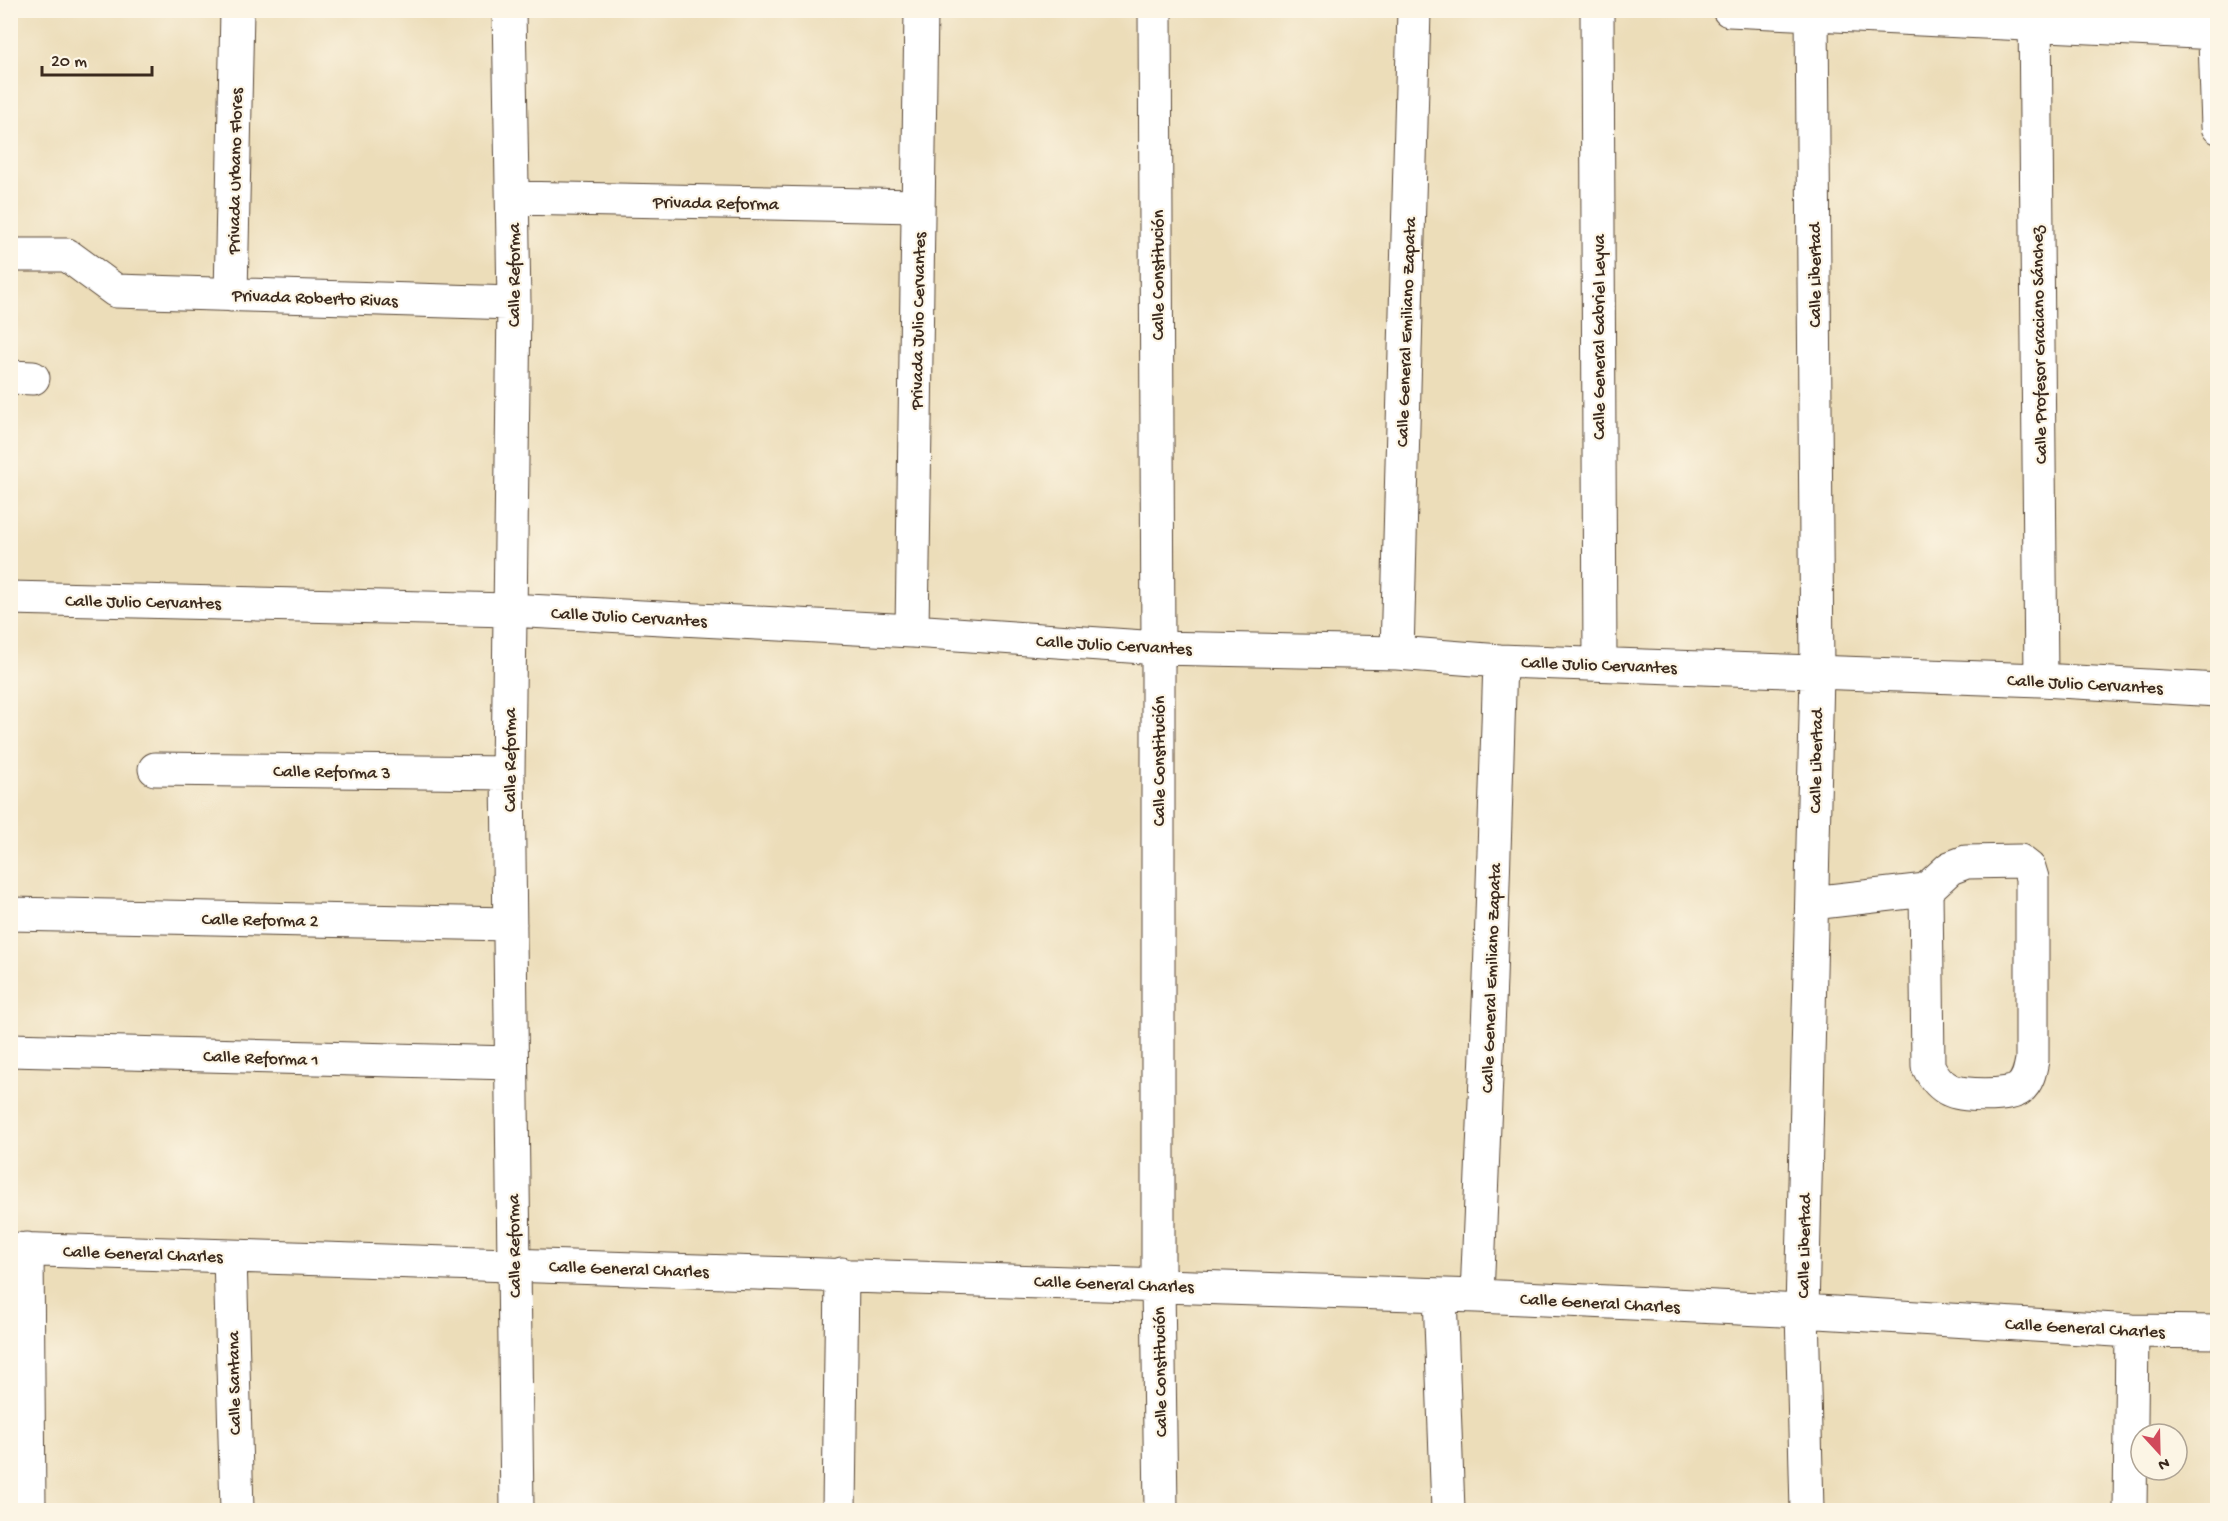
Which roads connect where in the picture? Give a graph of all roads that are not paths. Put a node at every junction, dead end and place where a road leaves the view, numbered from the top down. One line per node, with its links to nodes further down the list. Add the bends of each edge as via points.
1 (237, 10): 15 (street, Privada Urbano Flores)
2 (509, 10): 12 (street, Calle Reforma)
3 (921, 10): 13 (street, Privada Julio Cervantes)
4 (1155, 10): 20 (street, Calle Constitución)
5 (1414, 10): 21 (street, Calle General Emiliano Zapata)
6 (1597, 10): 23 (street, Calle General Gabriel Leyva)
7 (1729, 10): 8 (street)
8 (1812, 12): 9 (street); 24 (street, Calle Libertad)
9 (2035, 17): 10 (street); 25 (street, Calle Profesor Graciano Sánchez)
10 (2215, 26): 11 (street)
11 (2217, 127)
12 (513, 198): 13 (street, Privada Reforma); 16 (street, Calle Reforma)
13 (918, 206): 19 (street, Privada Julio Cervantes)
14 (10, 255): 15 (street, Privada Roberto Rivas, via 67,255 116,291)
15 (231, 295): 16 (street, Privada Roberto Rivas)
16 (514, 303): 18 (street, Calle Reforma)
17 (10, 597): 18 (street, Calle Julio Cervantes)
18 (509, 610): 19 (street, Calle Julio Cervantes); 28 (street, Calle Reforma)
19 (912, 631): 20 (street, Calle Julio Cervantes)
20 (1158, 648): 21 (street, Calle Julio Cervantes); 39 (street, Calle Constitución)
21 (1396, 653): 22 (street, Calle Julio Cervantes)
22 (1500, 661): 23 (street, Calle Julio Cervantes); 41 (street, Calle General Emiliano Zapata)
23 (1600, 663): 24 (street, Calle Julio Cervantes)
24 (1817, 674): 25 (street, Calle Julio Cervantes); 30 (street, Calle Libertad)
25 (2041, 681): 26 (street, Calle Julio Cervantes)
26 (2217, 690)
27 (155, 769): 28 (street, Calle Reforma 3)
28 (508, 773): 32 (street, Calle Reforma)
29 (1926, 890): 29 (street, via 1928,1066 1941,1085 1952,1092 2005,1095 2018,1090 2029,1076 2032,1060 2029,868 2020,861 1966,862 1950,868); 30 (street)
30 (1812, 903): 42 (street, Calle Libertad)
31 (10, 914): 32 (street, Calle Reforma 2)
32 (510, 924): 34 (street, Calle Reforma)
33 (10, 1050): 34 (street, Calle Reforma 1)
34 (511, 1063): 37 (street, Calle Reforma)
35 (19, 1249): 36 (street, Calle General Charles); 45 (street)
36 (230, 1256): 37 (street, Calle General Charles); 46 (street, Calle Santana)
37 (514, 1264): 38 (street, Calle General Charles); 47 (street, Calle Reforma)
38 (842, 1274): 39 (street, Calle General Charles); 48 (street)
39 (1158, 1284): 40 (street, Calle General Charles); 49 (street, Calle Constitución)
40 (1440, 1295): 41 (street, Calle General Charles); 50 (street)
41 (1477, 1296): 42 (street, Calle General Charles)
42 (1802, 1311): 43 (street, Calle General Charles); 51 (street, Calle Libertad)
43 (2132, 1331): 44 (street, Calle General Charles); 52 (street)
44 (2217, 1332)
45 (29, 1510)
46 (237, 1510)
47 (517, 1510)
48 (839, 1510)
49 (1161, 1510)
50 (1448, 1510)
51 (1807, 1510)
52 (2130, 1510)

